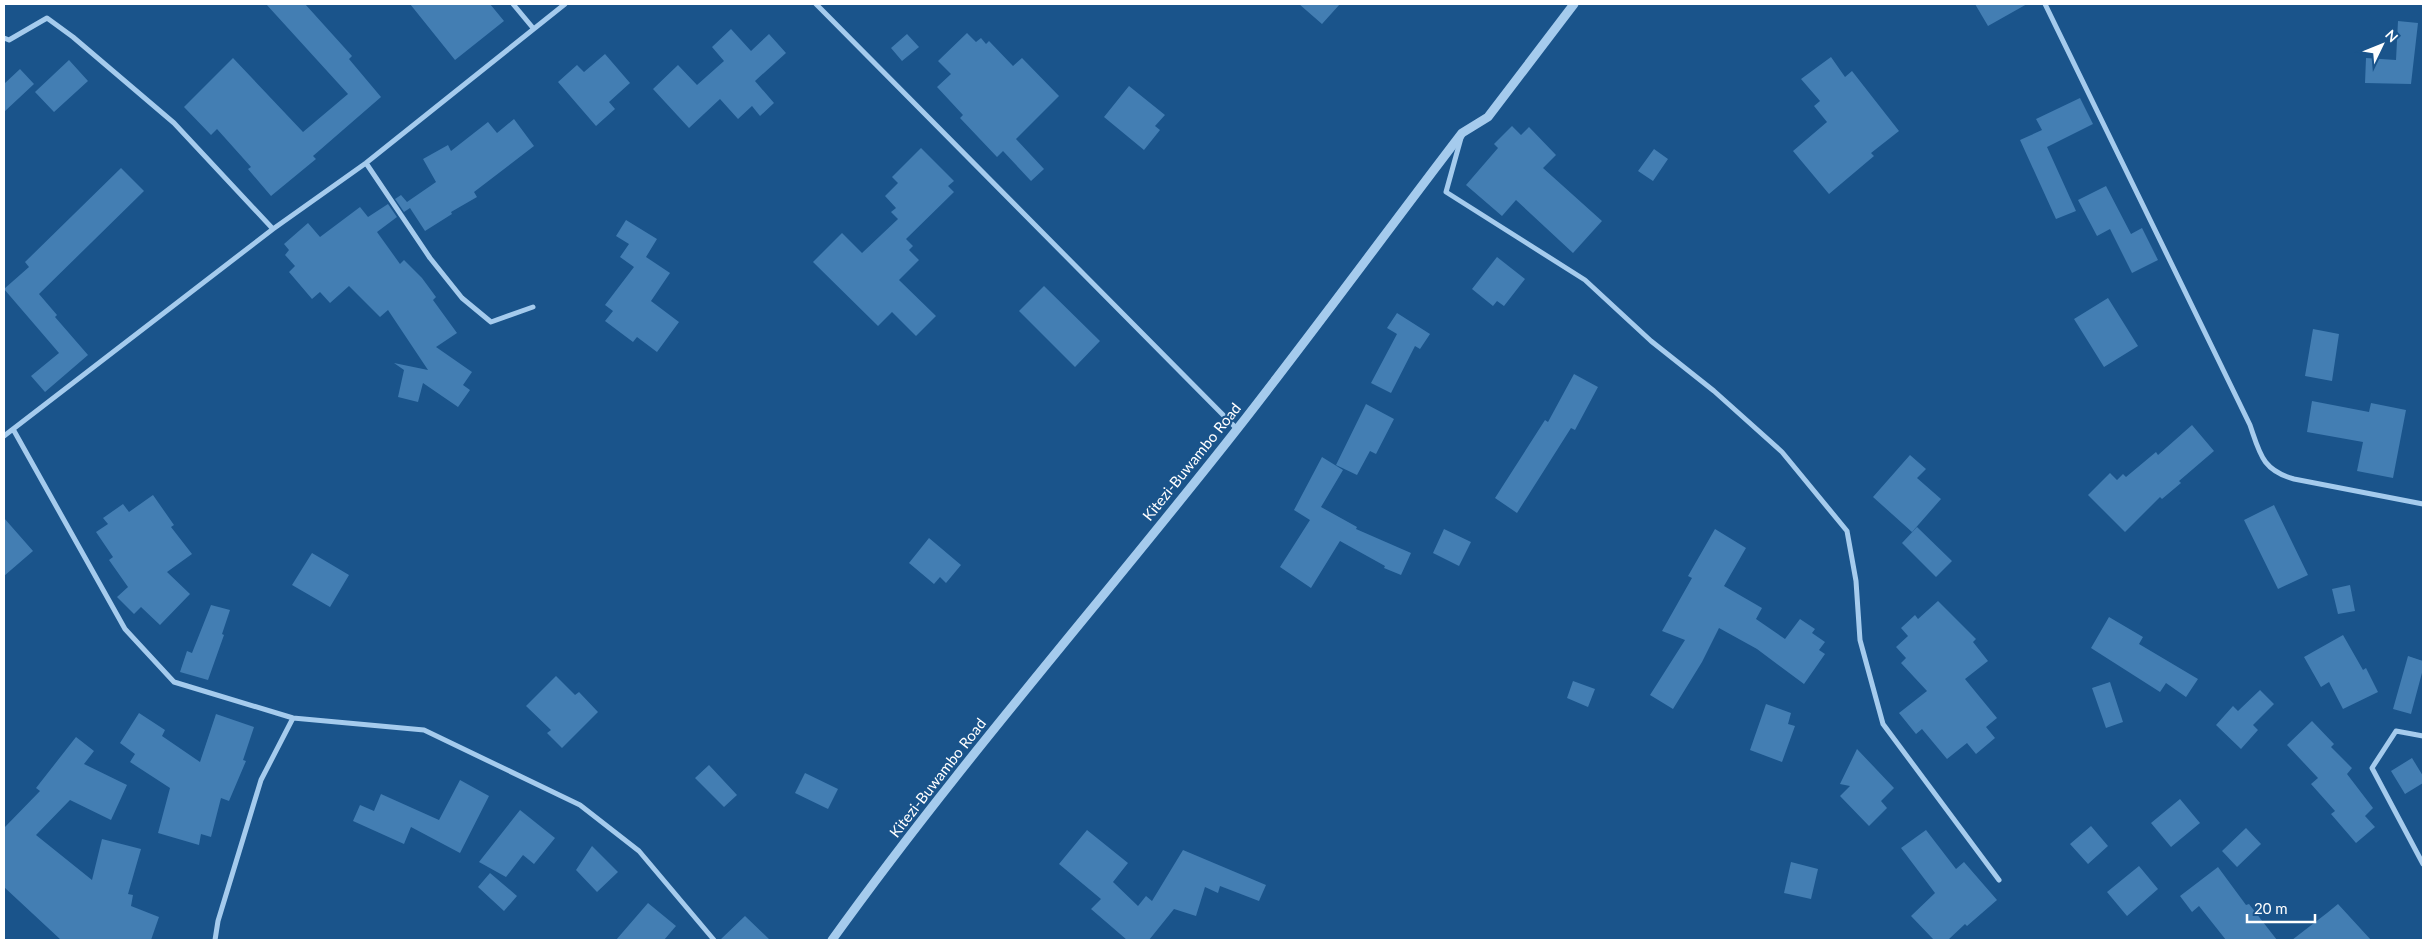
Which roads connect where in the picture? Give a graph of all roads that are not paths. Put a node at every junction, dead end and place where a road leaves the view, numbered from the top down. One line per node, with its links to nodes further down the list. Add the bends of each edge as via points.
1 (513, 4): 6 (street)
2 (565, 4): 6 (street)
3 (816, 4): 12 (street)
4 (1574, 4): 8 (street, Kitezi-Buwambo Road, via 1488,117)
5 (2045, 4): 15 (street, via 2268,467 2294,479)
6 (534, 28): 9 (street)
7 (4, 38): 10 (street, via 9,40 47,18 174,124)
8 (1462, 133): 12 (street, Kitezi-Buwambo Road); 19 (street, via 1446,192 1585,280 1651,341 1714,391 1782,452 1847,531 1856,581 1860,640 1884,724)
9 (366, 164): 10 (street); 11 (street, via 430,258 462,298 491,322)
10 (273, 229): 13 (street)
11 (533, 307)
12 (1237, 428): 22 (street, Kitezi-Buwambo Road, via 1008,712)
13 (13, 429): 14 (street); 16 (street, via 125,629 174,682)
14 (4, 436)
15 (2423, 504)
16 (293, 718): 20 (street, via 261,780); 21 (street, via 424,730 580,805 639,852)
17 (2423, 736): 18 (street, via 2396,731 2372,768)
18 (2423, 864)
19 (1999, 880)
20 (215, 940)
21 (714, 940)
22 (832, 940)

